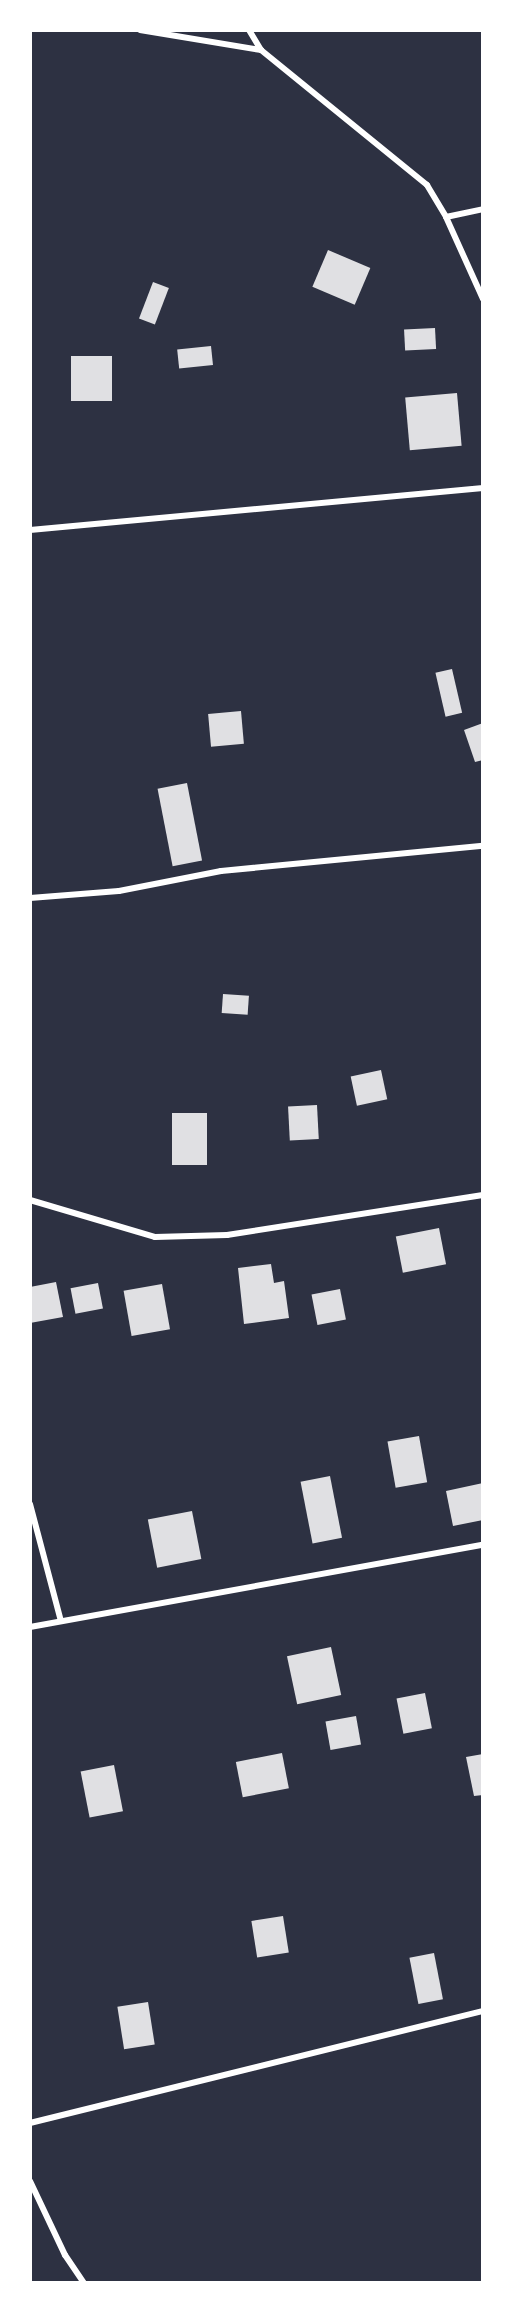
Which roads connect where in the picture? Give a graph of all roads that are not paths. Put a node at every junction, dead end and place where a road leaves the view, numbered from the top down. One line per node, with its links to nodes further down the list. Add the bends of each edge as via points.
1 (140, 30): 3 (street)
2 (249, 30): 3 (street)
3 (261, 50): 5 (street, via 427,185)
4 (483, 209): 5 (street)
5 (446, 217): 6 (street)
6 (483, 299)
7 (483, 488): 8 (street)
8 (30, 530)
9 (483, 846): 10 (street, via 221,871 119,891)
10 (30, 898)
11 (483, 1196): 12 (street, via 227,1235 155,1237)
12 (30, 1200)
13 (30, 1504): 15 (street)
14 (483, 1545): 15 (street)
15 (62, 1621): 16 (street)
16 (30, 1627)
17 (483, 2011): 18 (street)
18 (30, 2122)
19 (30, 2181): 20 (street, via 65,2255)
20 (84, 2283)

